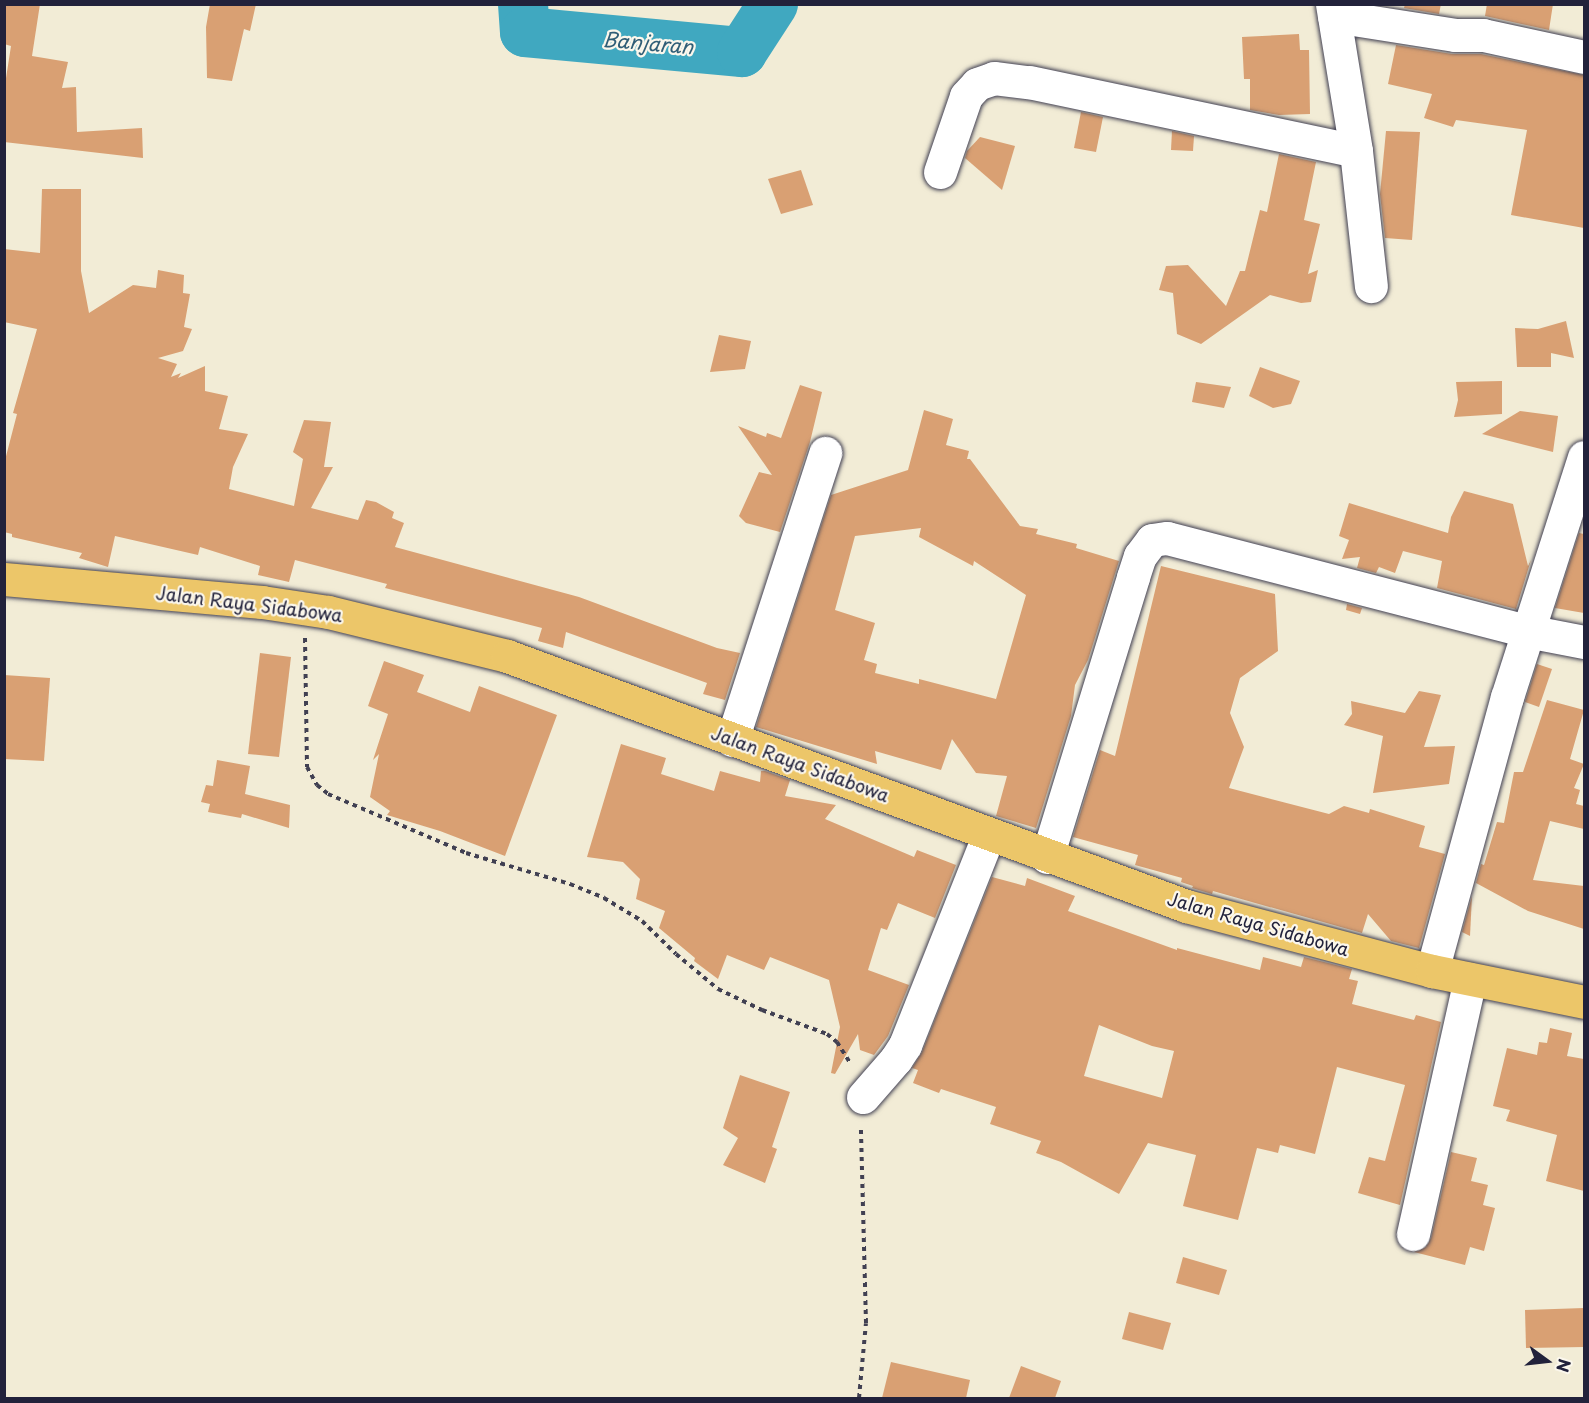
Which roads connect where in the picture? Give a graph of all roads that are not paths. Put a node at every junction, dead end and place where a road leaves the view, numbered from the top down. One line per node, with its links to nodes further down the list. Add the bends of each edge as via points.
1 (1333, 10): 2 (street, via 1455,35 1490,36); 3 (street)
2 (1584, 57)
3 (1356, 152): 4 (street, via 1029,82 994,78 977,84 966,96); 5 (street)
4 (940, 171)
5 (1371, 286)
6 (825, 453): 11 (street)
7 (1584, 457): 9 (street)
8 (4, 579): 11 (highway, Jalan Raya Sidabowa, via 304,608 387,625 507,656)
9 (1527, 631): 10 (street); 13 (street, via 1167,538 1152,540 1140,556 1133,577); 14 (street)
10 (1584, 642)
11 (732, 740): 12 (highway, Jalan Raya Sidabowa)
12 (989, 834): 13 (highway, Jalan Raya Sidabowa); 17 (street, via 905,1044)
13 (1047, 856): 14 (highway, Jalan Raya Sidabowa, via 1220,916)
14 (1432, 971): 15 (highway, Jalan Raya Sidabowa)
15 (1470, 978): 16 (highway, Jalan Raya Sidabowa); 18 (street)
16 (1584, 1002)
17 (863, 1097)
18 (1413, 1234)

